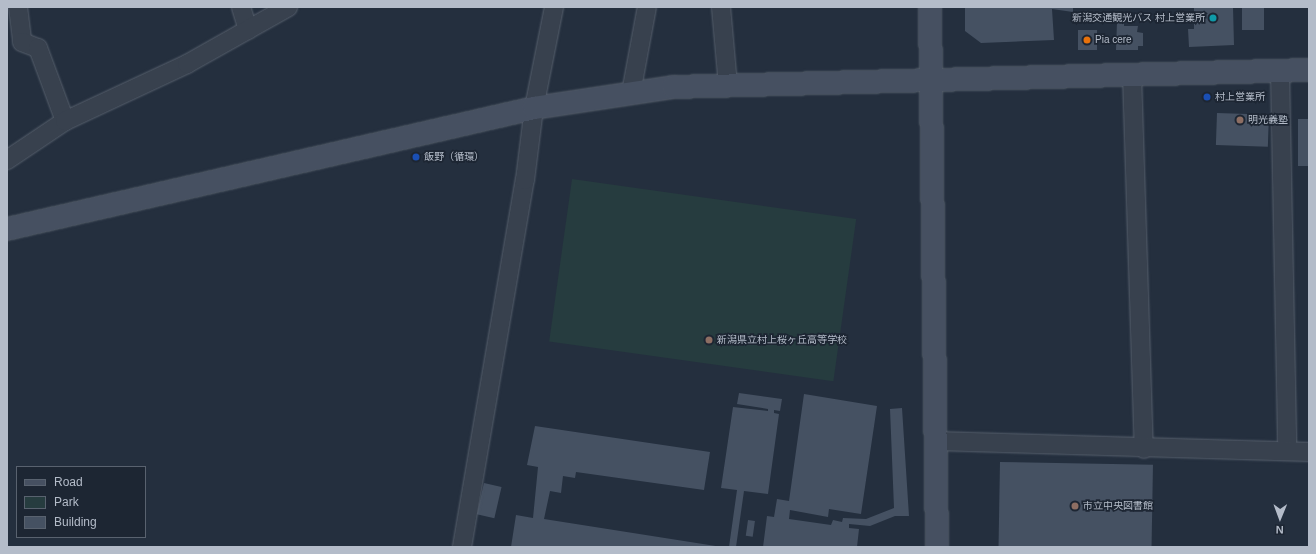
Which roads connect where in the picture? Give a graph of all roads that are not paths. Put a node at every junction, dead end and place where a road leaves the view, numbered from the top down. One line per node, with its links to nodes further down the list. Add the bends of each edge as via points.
1 (18, 7): 16 (street, via 22,42 38,48)
2 (241, 7): 8 (street)
3 (288, 7): 8 (street)
4 (554, 7): 15 (street)
5 (647, 7): 14 (street)
6 (722, 7): 13 (street)
7 (930, 7): 12 (street)
8 (248, 30): 16 (street, via 187,64)
9 (1280, 70): 10 (street); 11 (street); 21 (street)
10 (1309, 70)
11 (1132, 74): 12 (street); 20 (street)
12 (931, 80): 13 (street); 19 (street)
13 (728, 86): 14 (street, via 673,87)
14 (631, 92): 15 (street)
15 (534, 108): 18 (street); 23 (street, via 525,180)
16 (65, 122): 17 (street)
17 (7, 160)
18 (7, 229)
19 (936, 441): 20 (street); 24 (street)
20 (1144, 449): 21 (street)
21 (1287, 451): 22 (street)
22 (1309, 452)
23 (462, 547)
24 (937, 547)

